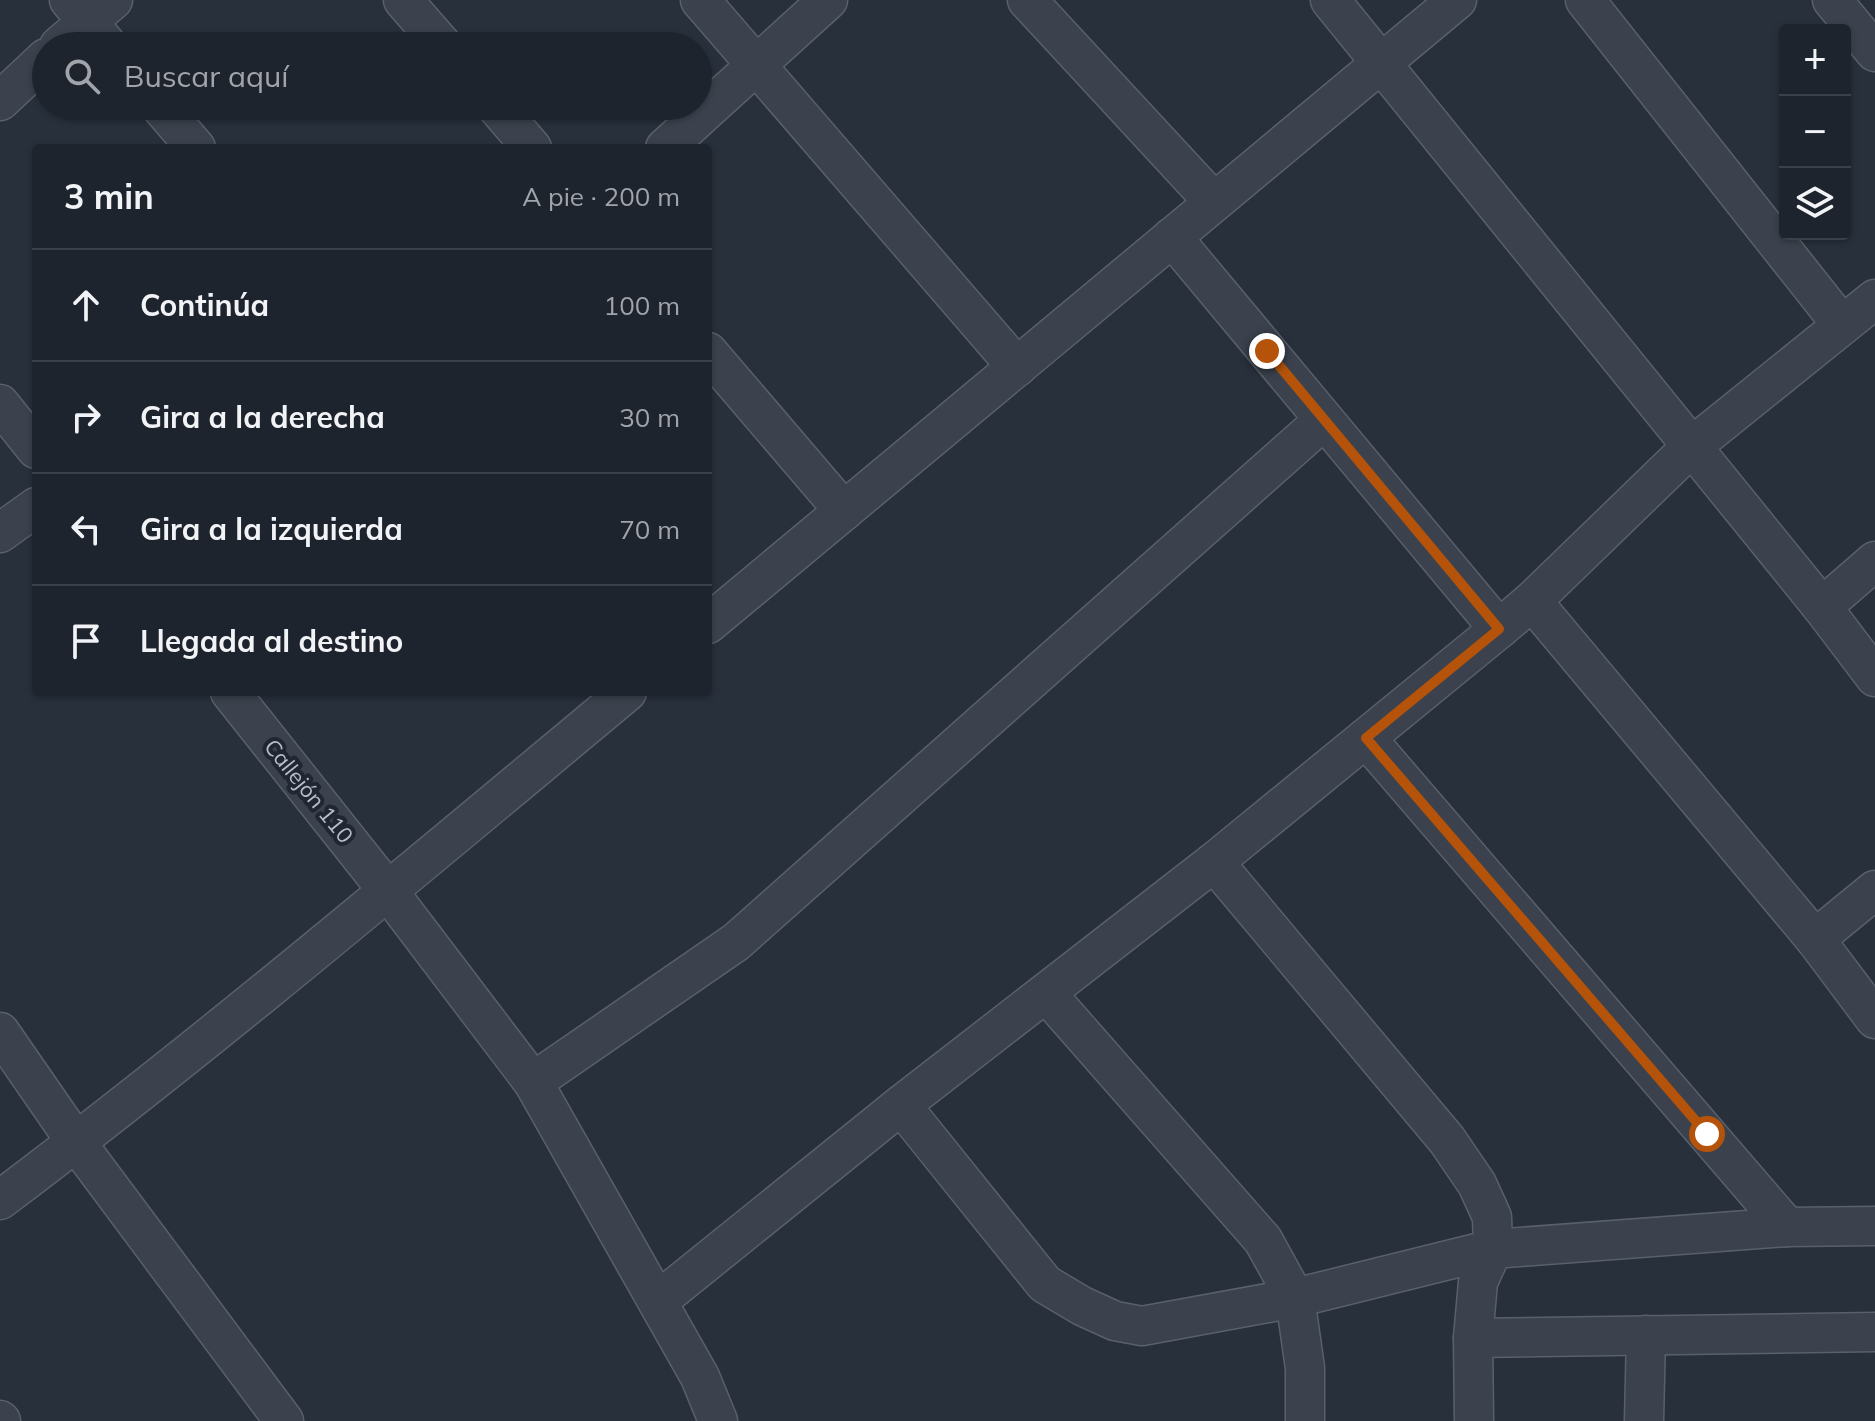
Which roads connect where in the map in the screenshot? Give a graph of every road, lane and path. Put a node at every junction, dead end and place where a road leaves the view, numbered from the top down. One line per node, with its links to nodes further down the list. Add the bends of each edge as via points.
1 (403, 0): 9 (street)
2 (700, 0): 12 (street)
3 (828, 0): 12 (street)
4 (1027, 0): 22 (street)
5 (1330, 0): 11 (street)
6 (1457, 0): 11 (street)
7 (1585, 0): 25 (street)
8 (1832, 0): 10 (street)
9 (431, 32)
10 (1875, 52)
11 (1382, 62): 22 (street); 31 (street)
12 (754, 65): 15 (street); 27 (street)
13 (32, 71): 14 (street)
14 (0, 101)
15 (712, 104)
16 (172, 120): 19 (street)
17 (508, 120): 20 (street)
18 (695, 120): 21 (street)
19 (193, 144)
20 (529, 144)
21 (669, 144)
22 (1214, 202): 23 (street)
23 (1172, 237): 27 (street); 29 (street)
24 (1875, 299): 25 (street)
25 (1842, 325): 31 (street)
26 (712, 357): 33 (street)
27 (1017, 367): 33 (street)
28 (0, 404): 30 (street)
29 (1324, 420): 39 (street); 51 (street, via 736,942)
30 (32, 444)
31 (1690, 448): 36 (street); 37 (street)
32 (32, 510): 34 (street)
33 (844, 511): 38 (street)
34 (0, 533)
35 (1875, 561): 37 (street)
36 (1532, 601): 39 (street); 47 (street)
37 (1822, 607): 40 (street)
38 (712, 621)
39 (1499, 629): 43 (street)
40 (1875, 677)
41 (233, 696): 46 (street, Callejón 110)
42 (622, 696): 46 (street)
43 (1366, 738): 44 (street); 56 (street)
44 (1214, 862): 48 (street); 57 (street, via 1447,1140 1492,1217)
45 (1875, 890): 47 (street)
46 (388, 891): 51 (street, Callejón 110); 53 (street)
47 (1815, 939): 49 (street)
48 (1046, 993): 52 (street); 58 (street, via 1263,1240)
49 (1875, 1019)
50 (0, 1032): 53 (street)
51 (533, 1082): 59 (street, Callejón 110)
52 (901, 1105): 58 (street, via 1045,1284 1082,1306 1142,1326); 59 (street)
53 (76, 1142): 54 (street); 63 (street)
54 (0, 1200)
55 (1875, 1226): 56 (street)
56 (1787, 1227): 57 (street)
57 (1493, 1249): 58 (street); 62 (street, via 1478,1282)
58 (1295, 1298): 65 (street, via 1305,1368)
59 (658, 1301): 64 (street, Callejón 110)
60 (1875, 1332): 61 (street)
61 (1646, 1335): 62 (street); 67 (street)
62 (1473, 1338): 66 (street)
63 (284, 1421)
64 (718, 1421)
65 (1305, 1421)
66 (1474, 1421)
67 (1644, 1421)

